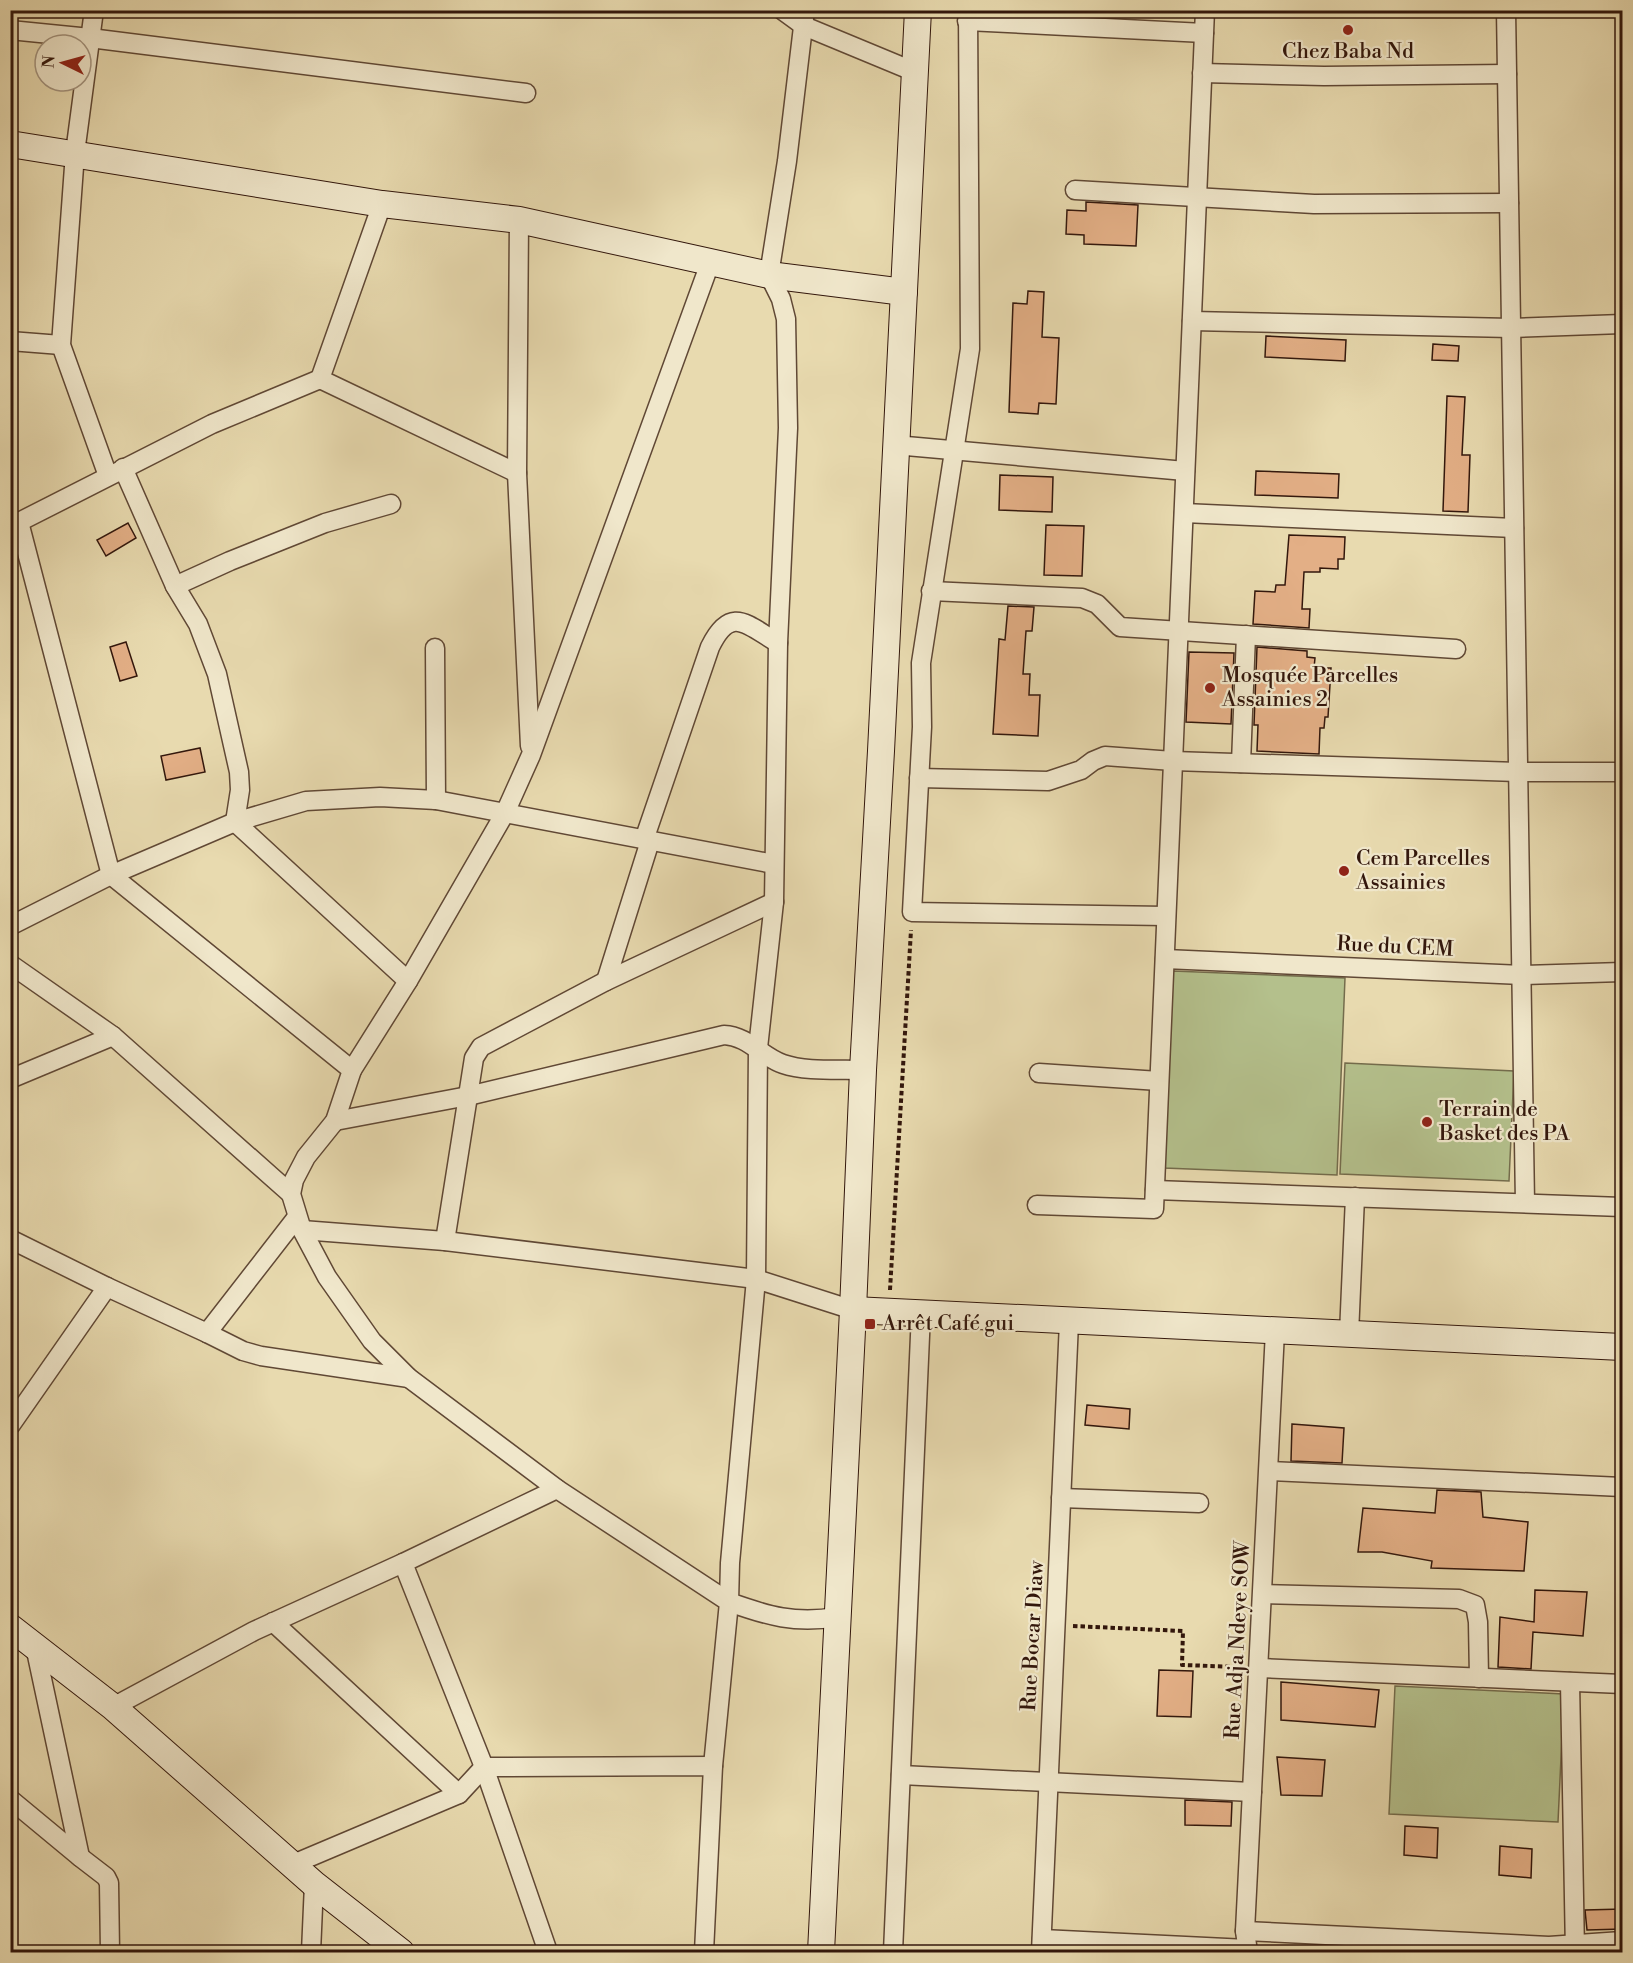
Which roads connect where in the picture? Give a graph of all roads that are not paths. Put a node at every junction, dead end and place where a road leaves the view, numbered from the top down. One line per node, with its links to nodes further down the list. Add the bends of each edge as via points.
1 (94, 10): 10 (street)
2 (782, 10): 7 (street)
3 (918, 10): 13 (street)
4 (1205, 10): 11 (street)
5 (1506, 10): 15 (street)
6 (967, 16): 11 (street); 35 (street, via 970,350)
7 (805, 18): 13 (street); 26 (street)
8 (10, 30): 9 (street)
9 (40, 33)
10 (91, 33)
11 (1204, 33): 14 (street)
12 (93, 38): 17 (street)
13 (915, 72): 27 (street)
14 (1202, 73): 15 (street); 21 (street)
15 (1507, 74): 22 (street)
16 (83, 93): 19 (street)
17 (526, 93)
18 (10, 144): 19 (street)
19 (75, 153): 23 (street); 32 (street)
20 (1075, 190): 21 (street)
21 (1197, 197): 22 (street, via 1314,204); 28 (street)
22 (1509, 203): 30 (street)
23 (382, 204): 24 (street); 33 (street)
24 (519, 220): 25 (street); 38 (street)
25 (710, 263): 26 (street); 50 (street)
26 (769, 275): 27 (street); 47 (street, via 786,318 788,361)
27 (904, 292): 34 (street)
28 (1192, 321): 30 (street); 36 (street)
29 (1623, 324): 30 (street)
30 (1511, 328): 42 (street)
31 (10, 341): 32 (street)
32 (61, 345): 37 (street)
33 (320, 379): 37 (street, via 213,424); 38 (street)
34 (895, 446): 35 (street); 74 (street)
35 (956, 451): 36 (street); 44 (street)
36 (1185, 471): 40 (street)
37 (116, 472): 41 (street); 43 (street)
38 (517, 474): 50 (street)
39 (392, 504): 43 (street, via 325,523)
40 (1184, 513): 42 (street); 45 (street)
41 (15, 524): 61 (street)
42 (1515, 528): 53 (street)
43 (175, 586): 58 (street, via 198,624 217,675 239,771)
44 (931, 591): 45 (street, via 1082,598 1097,604 1120,627); 55 (street, via 921,663)
45 (1178, 631): 46 (street); 51 (street)
46 (1246, 635): 49 (street); 52 (street)
47 (778, 643): 59 (street, via 741,621 727,623 718,631); 60 (street)
48 (435, 648): 56 (street)
49 (1456, 650)
50 (531, 755): 57 (street)
51 (1173, 761): 52 (street); 55 (street, via 1105,756 1081,770 1048,781); 63 (street)
52 (1241, 763): 53 (street)
53 (1518, 772): 54 (street); 68 (street)
54 (1623, 772)
55 (919, 778): 63 (street, via 912,912)
56 (436, 800): 57 (street); 58 (street, via 380,797 306,801)
57 (505, 813): 59 (street); 69 (street)
58 (235, 822): 61 (street); 69 (street)
59 (647, 841): 60 (street); 70 (street)
60 (774, 864): 62 (street)
61 (111, 874): 64 (street); 73 (street)
62 (774, 902): 70 (street); 72 (street)
63 (1166, 916): 65 (street)
64 (10, 926)
65 (1165, 960): 68 (street, Rue du CEM); 77 (street)
66 (10, 964): 71 (street)
67 (1623, 972): 68 (street, Rue du CEM)
68 (1522, 975): 83 (street)
69 (408, 981): 73 (street)
70 (606, 981): 78 (street, via 481,1047 474,1058)
71 (113, 1036): 76 (street); 81 (street)
72 (758, 1048): 74 (street, via 782,1064 796,1067); 78 (street, via 724,1035); 89 (street)
73 (352, 1070): 79 (street)
74 (863, 1070): 91 (street)
75 (1039, 1072): 77 (street)
76 (10, 1079)
77 (1159, 1081): 80 (street)
78 (468, 1096): 79 (street); 88 (street)
79 (335, 1121): 81 (street, via 306,1157)
80 (1155, 1190): 82 (street); 84 (street, via 1154,1209)
81 (291, 1194): 86 (street)
82 (1355, 1197): 83 (street); 96 (street)
83 (1525, 1203): 85 (street)
84 (1037, 1206)
85 (1623, 1207)
86 (300, 1223): 88 (street); 95 (street); 98 (street, via 327,1277 372,1341)
87 (10, 1239): 90 (street)
88 (446, 1241): 89 (street)
89 (756, 1279): 91 (street); 107 (street)
90 (107, 1287): 95 (street); 99 (street)
91 (853, 1310): 92 (street); 108 (street)
92 (921, 1313): 93 (street); 119 (street)
93 (1069, 1322): 94 (street); 103 (street, Rue Bocar Diaw)
94 (1275, 1330): 96 (street); 100 (street, Rue Adja Ndeye SOW)
95 (207, 1333): 98 (street, via 261,1356)
96 (1348, 1334): 97 (street)
97 (1623, 1347)
98 (409, 1378): 102 (street)
99 (10, 1426)
100 (1269, 1471): 101 (street); 106 (street, Rue Adja Ndeye SOW)
101 (1623, 1486)
102 (557, 1489): 105 (street); 107 (street)
103 (1061, 1497): 104 (street); 120 (street, Rue Bocar Diaw)
104 (1199, 1503)
105 (403, 1563): 109 (street); 118 (street)
106 (1263, 1593): 112 (street, Rue Adja Ndeye SOW); 113 (street, via 1459,1599 1475,1605)
107 (729, 1602): 108 (street, via 780,1619); 117 (street)
108 (837, 1617): 137 (street)
109 (273, 1622): 116 (street); 122 (street)
110 (10, 1627): 111 (street)
111 (35, 1646): 116 (street); 124 (street)
112 (1259, 1668): 113 (street); 121 (street, Rue Adja Ndeye SOW)
113 (1479, 1678): 114 (street)
114 (1570, 1682): 115 (street); 130 (street)
115 (1623, 1684)
116 (112, 1707): 125 (street)
117 (713, 1766): 118 (street); 136 (street)
118 (483, 1767): 122 (street); 135 (street)
119 (901, 1775): 120 (street); 138 (street)
120 (1048, 1783): 121 (street); 129 (street, Rue Bocar Diaw)
121 (1252, 1792): 127 (street, Rue Adja Ndeye SOW)
122 (459, 1794): 125 (street)
123 (10, 1799): 124 (street)
124 (80, 1857): 132 (street, via 109,1883)
125 (291, 1864): 126 (street)
126 (314, 1884): 133 (street); 134 (street)
127 (1245, 1931): 130 (street); 131 (street, Rue Adja Ndeye SOW)
128 (1623, 1941): 130 (street)
129 (1041, 1946): 131 (street)
130 (1575, 1948)
131 (1247, 1951)
132 (111, 1952)
133 (310, 1953)
134 (401, 1953)
135 (548, 1953)
136 (704, 1953)
137 (821, 1953)
138 (893, 1953)

